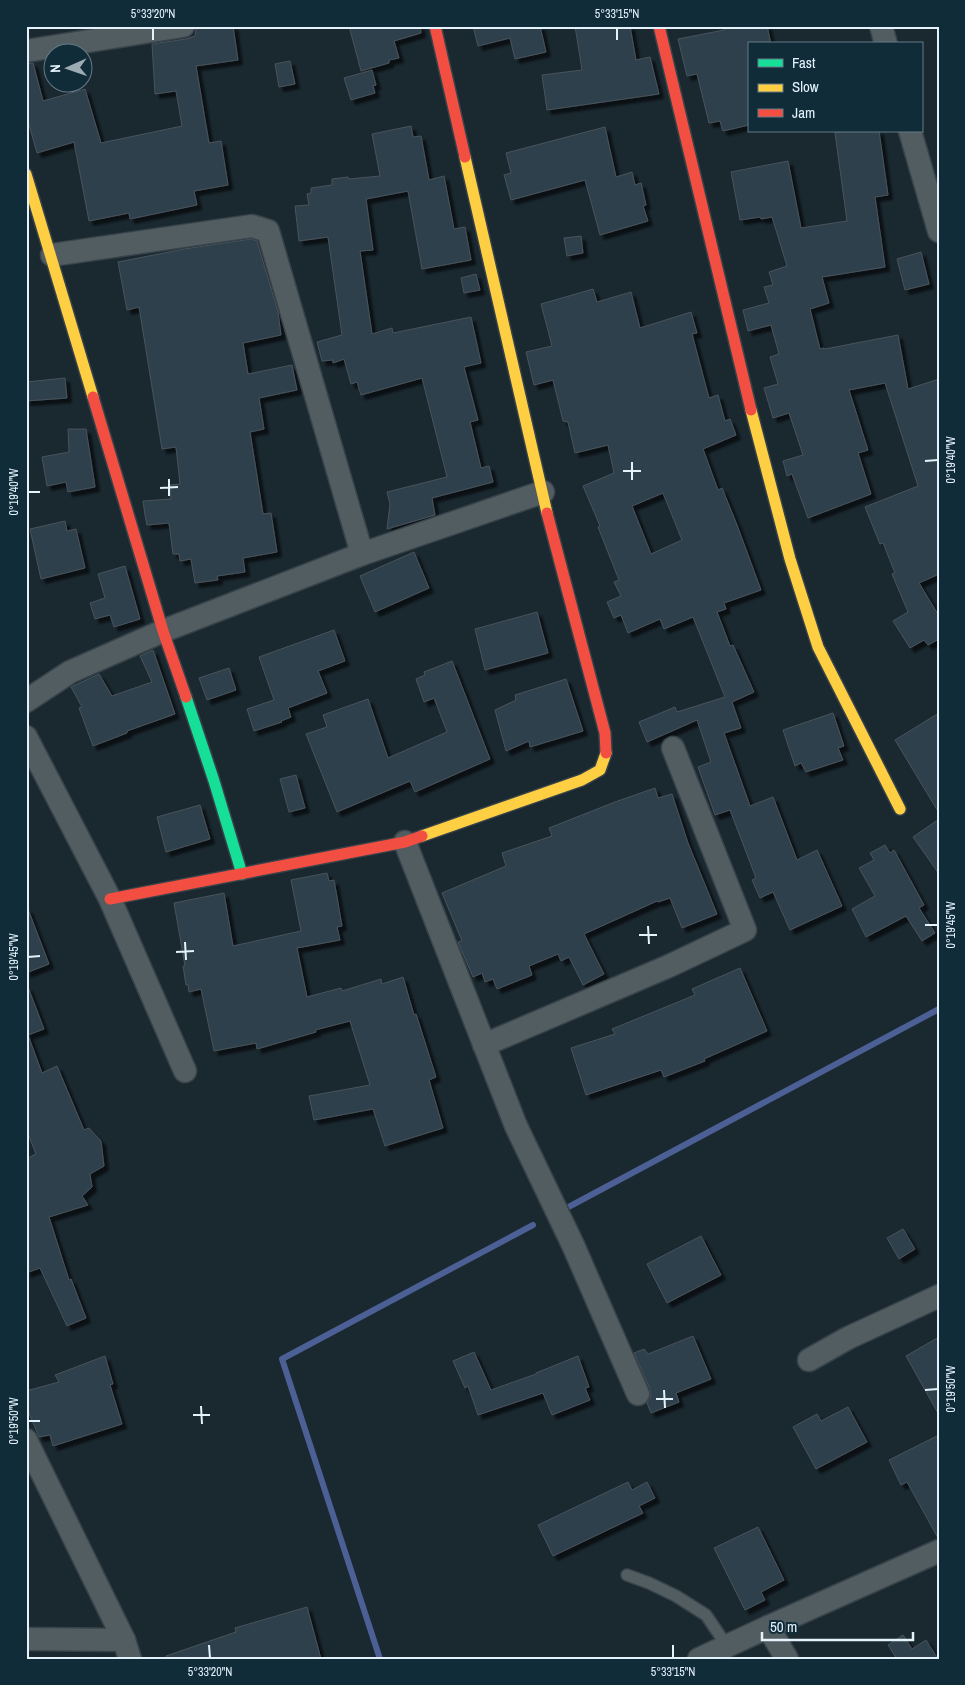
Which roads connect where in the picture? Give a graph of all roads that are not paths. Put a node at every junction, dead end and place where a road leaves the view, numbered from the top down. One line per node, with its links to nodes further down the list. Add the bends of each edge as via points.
1 (182, 26): 6 (street)
2 (435, 26): 11 (street)
3 (659, 26): 17 (street, via 790,559 818,647)
4 (881, 26): 5 (street)
5 (885, 42)
6 (26, 51)
7 (910, 132): 9 (street)
8 (26, 174): 10 (street)
9 (939, 231)
10 (52, 255): 12 (street, via 252,226 268,231); 13 (street)
11 (543, 492): 12 (street); 18 (street, via 605,733 606,752 600,770 582,780)
12 (362, 554): 13 (street)
13 (162, 631): 14 (street, via 70,672); 19 (street)
14 (26, 700)
15 (26, 737): 20 (street)
16 (673, 748): 21 (street, via 745,930 669,966)
17 (900, 809)
18 (405, 842): 19 (street); 21 (street)
19 (242, 874): 20 (street)
20 (110, 900): 22 (street)
21 (484, 1044): 25 (street, via 516,1126 573,1245)
22 (185, 1071)
23 (939, 1296): 24 (street, via 848,1338)
24 (809, 1360)
25 (638, 1394)
26 (26, 1440): 32 (street)
27 (939, 1551): 29 (street)
28 (627, 1575): 31 (lane, via 649,1582 706,1615)
29 (768, 1627): 31 (street); 34 (street)
30 (26, 1639): 32 (street)
31 (727, 1646): 33 (street)
32 (127, 1649)
33 (698, 1659)
34 (787, 1659)

